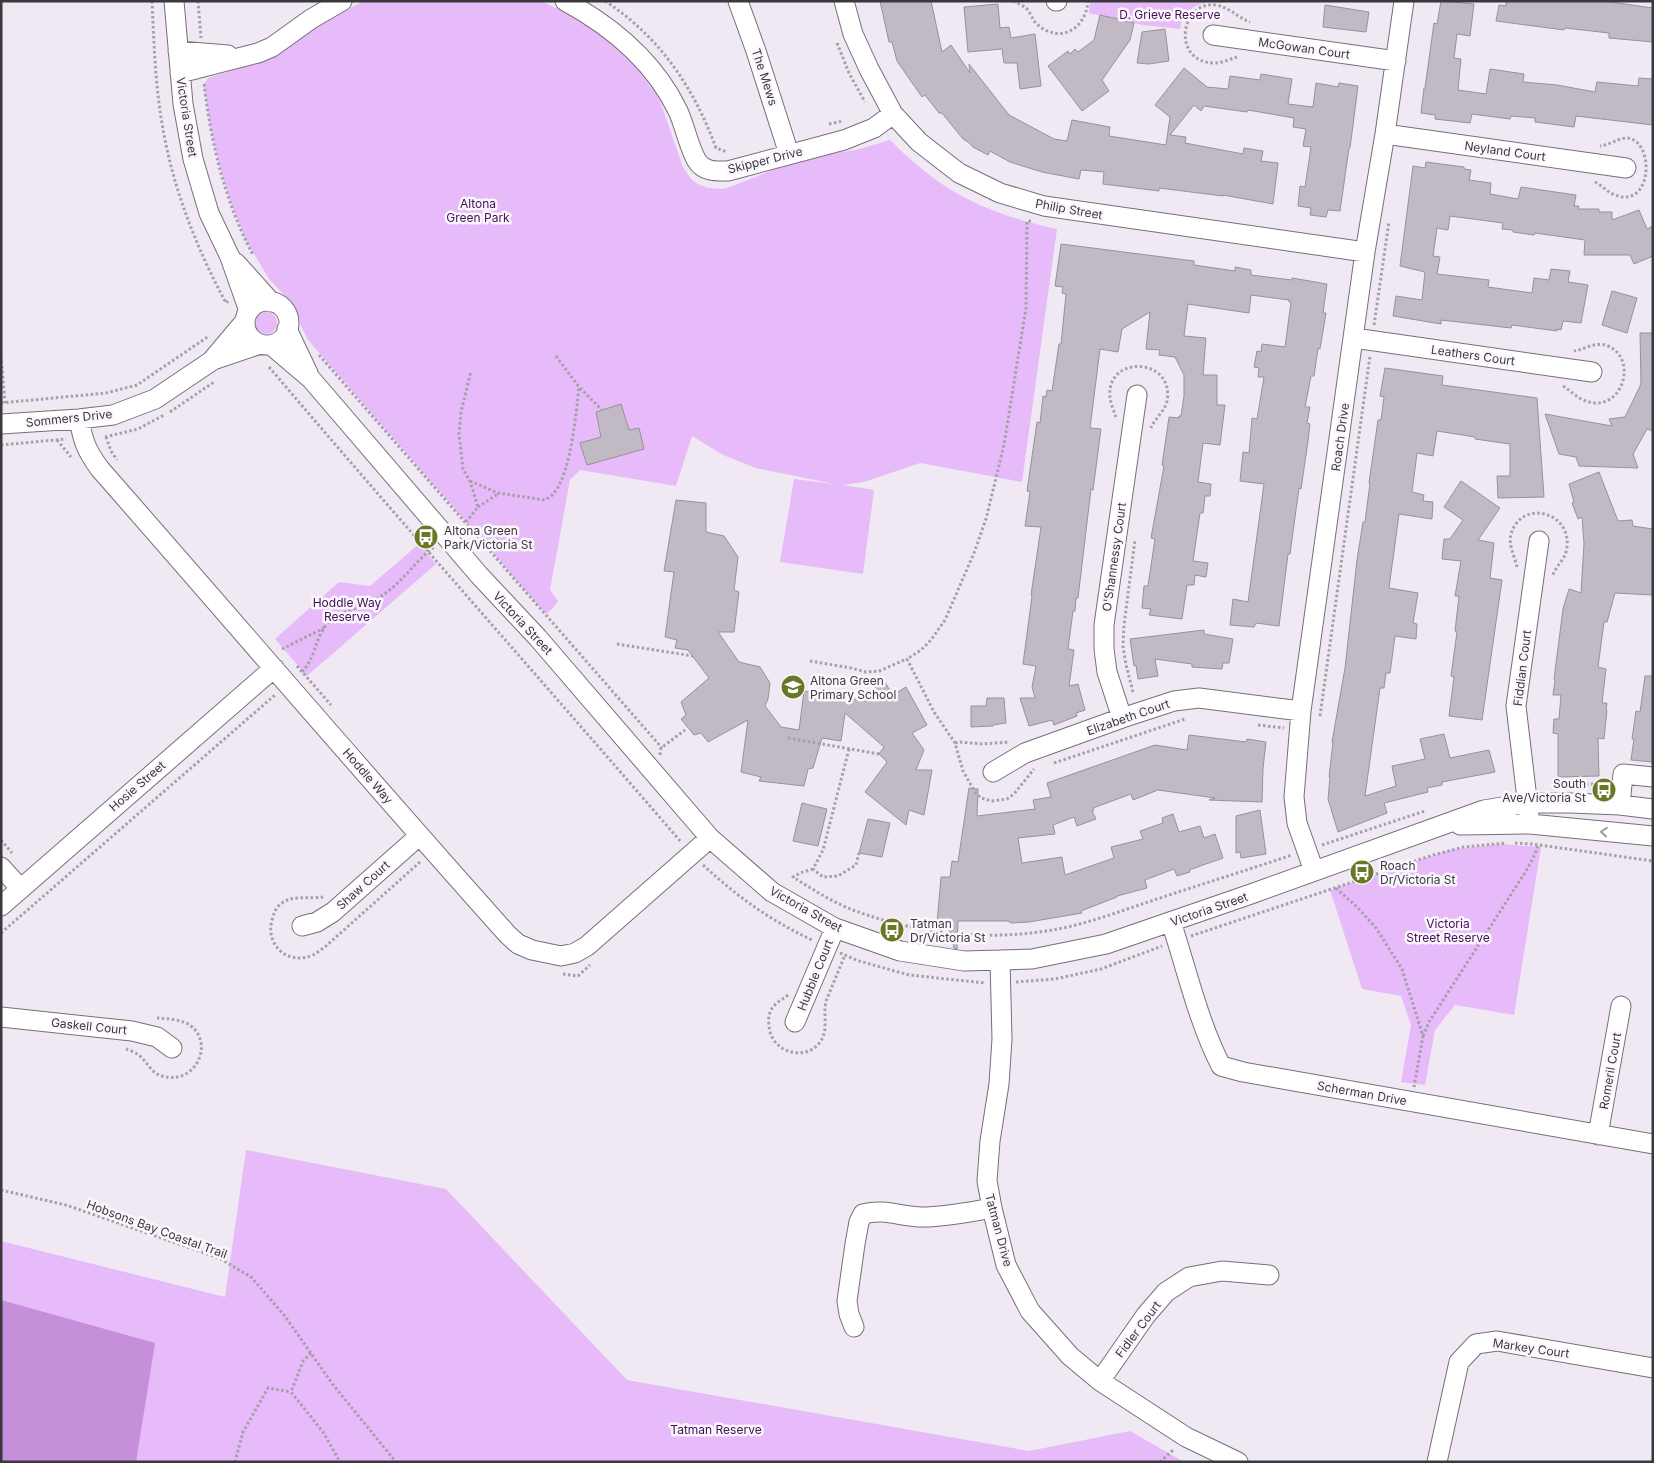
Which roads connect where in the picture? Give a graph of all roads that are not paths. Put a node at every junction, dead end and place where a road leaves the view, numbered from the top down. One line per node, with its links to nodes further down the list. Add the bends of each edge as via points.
1 (174, 1): 9 (street, Victoria Street)
2 (342, 1): 10 (street, via 258,53)
3 (565, 1): 7 (street, Skipper Drive)
4 (738, 1): 15 (street, The Mews)
5 (844, 1): 13 (street, Philip Street, via 853,34)
6 (1404, 1): 11 (street, Roach Drive)
7 (587, 6): 15 (street, Skipper Drive, via 646,62 668,91 685,124 697,161 704,168 728,171)
8 (1213, 35): 11 (street, McGowan Court)
9 (178, 51): 10 (street); 12 (street, Victoria Street)
10 (202, 59): 12 (street)
11 (1396, 61): 14 (street, Roach Drive)
12 (180, 73): 18 (street, Victoria Street, via 193,159 210,213)
13 (893, 114): 15 (street, Skipper Drive, via 874,128 844,140); 17 (street, Philip Street, via 919,142 959,173 1000,193 1044,206)
14 (1385, 134): 16 (street, Neyland Court); 17 (street, Roach Drive)
15 (789, 154)
16 (1626, 168)
17 (1365, 252): 22 (street, Roach Drive)
18 (230, 257): 19 (street, Victoria Street); 20 (street, Victoria Street)
19 (279, 301): 20 (street, via 259,303); 21 (street, via 277,304)
20 (247, 316): 23 (street, via 245,329 248,335); 24 (street, Sommers Drive)
21 (292, 325): 23 (street, via 281,339); 26 (street, Victoria Street)
22 (1363, 339): 25 (street, Leathers Court); 32 (street, Roach Drive)
23 (265, 344): 24 (street, Sommers Drive); 26 (street, Victoria Street)
24 (213, 360): 28 (street, Sommers Drive, via 155,399 113,415)
25 (1592, 372)
26 (311, 379): 42 (street, Victoria Street)
27 (1137, 395): 33 (street, O'Shannessy Court, via 1104,625 1107,672)
28 (79, 419): 29 (street, Sommers Drive); 31 (street, Hoddle Way, via 83,441 100,469)
29 (1, 424)
30 (1539, 541): 36 (street, Fiddian Court, via 1516,706)
31 (274, 668): 43 (street, Hoddle Way); 46 (street, Hosie Street)
32 (1301, 711): 33 (street, Elizabeth Court, via 1199,698 1174,701); 45 (street, Roach Drive, via 1294,797 1297,823 1316,848)
33 (1122, 718): 34 (street, Elizabeth Court, via 1025,753)
34 (993, 772)
35 (1653, 777): 37 (street, via 1623,774)
36 (1527, 804): 37 (street, Victoria Street); 39 (street, Fiddian Court); 40 (street, Victoria Street, via 1484,810)
37 (1620, 805): 38 (street, Victoria Street)
38 (1653, 809)
39 (1530, 824): 40 (street, Victoria Street); 41 (street, Victoria Street, one-way to 39)
40 (1443, 825): 45 (street, Victoria Street)
41 (1653, 836)
42 (710, 838): 43 (street, Hoddle Way, via 686,848 587,946 575,954 561,956 518,944); 50 (street, Victoria Street, via 772,892)
43 (413, 841): 49 (street, Shaw Court, via 333,912 317,922)
44 (1, 867): 46 (street)
45 (1314, 871): 48 (street, Victoria Street)
46 (20, 888): 47 (street, Hosie Street)
47 (1, 906)
48 (1171, 922): 51 (street, Victoria Street, via 1106,944 1032,959); 56 (street, Scherman Drive, via 1211,1047 1221,1066)
49 (302, 926)
50 (834, 928): 51 (street, Victoria Street, via 900,951 964,961); 54 (street, Hubble Court)
51 (1000, 960): 58 (street, Tatman Drive, via 1002,1039 987,1181)
52 (1621, 1006): 56 (street, Romeril Court)
53 (1, 1017): 55 (street, Gaskell Court, via 132,1031 157,1037)
54 (795, 1022)
55 (172, 1048)
56 (1598, 1135): 57 (street, Scherman Drive)
57 (1653, 1144)
58 (992, 1208): 60 (street, via 950,1216 919,1217 874,1211 863,1214 847,1301); 62 (street, Tatman Drive, via 1006,1264 1030,1311 1070,1356)
59 (1269, 1275): 62 (street, Fidler Court, via 1222,1271 1189,1277 1166,1292 1151,1309)
60 (854, 1326)
61 (1653, 1368): 64 (street, Markey Court, via 1497,1341 1476,1344 1459,1362)
62 (1100, 1382): 63 (street, Tatman Drive, via 1186,1437)
63 (1230, 1460)
64 (1437, 1462)

